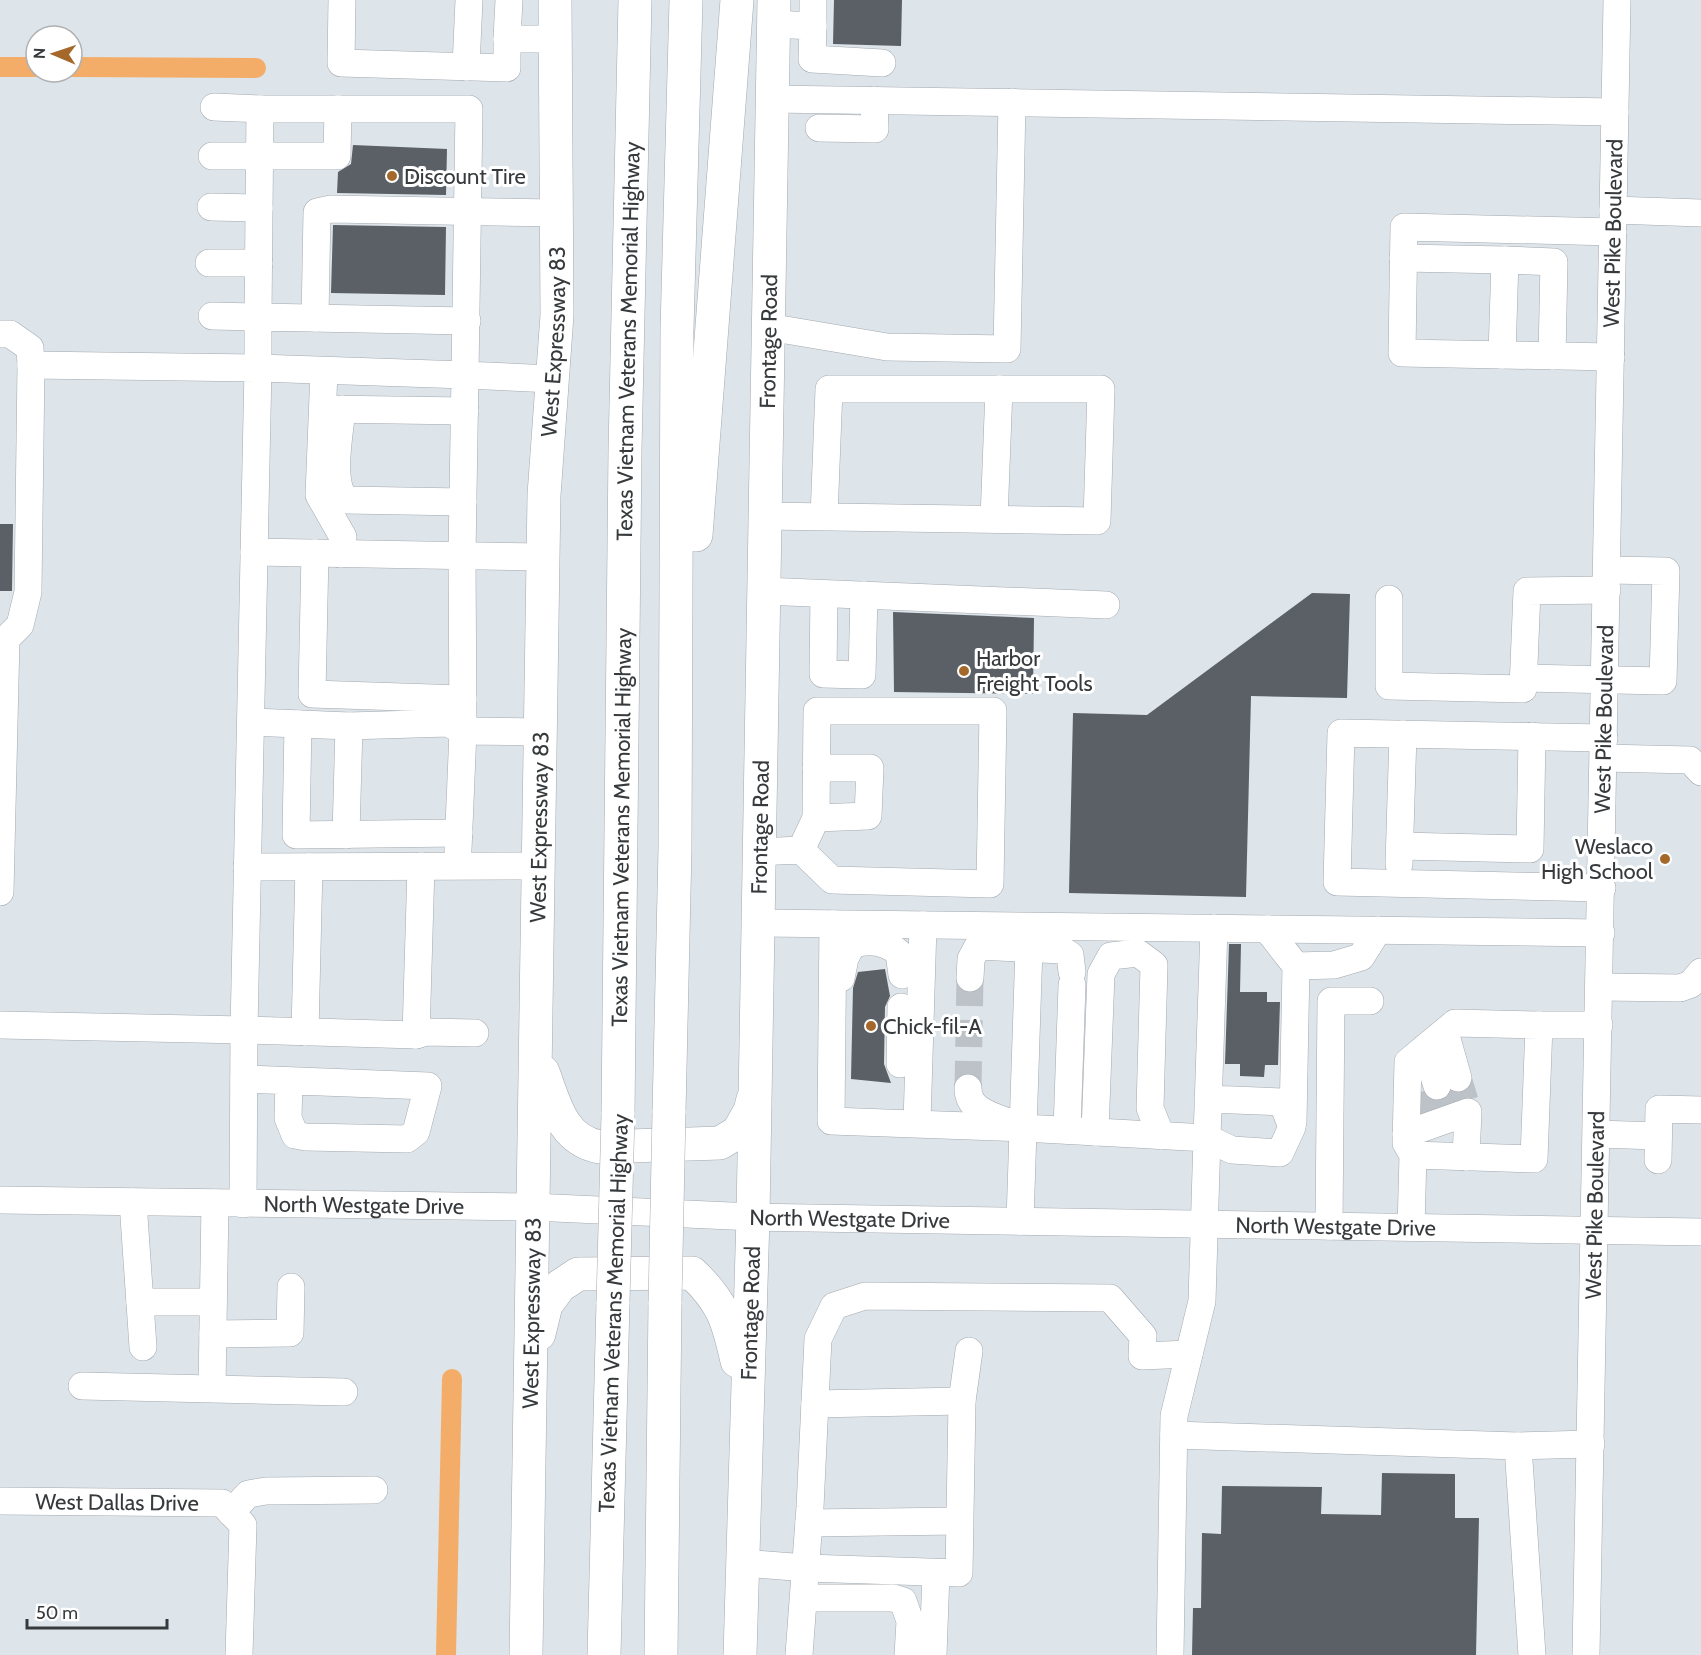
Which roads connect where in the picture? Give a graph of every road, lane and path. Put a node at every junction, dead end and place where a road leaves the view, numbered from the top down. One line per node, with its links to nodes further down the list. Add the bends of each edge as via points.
1 (342, 0): 15 (street, via 341,63)
2 (469, 0): 15 (street)
3 (508, 0): 12 (street)
4 (555, 0): 13 (main road, West Expressway 83)
5 (624, 0): 24 (main road)
6 (635, 0): 24 (main road, Texas Vietnam Veterans Memorial Highway)
7 (686, 0): 87 (main road, via 677,329)
8 (737, 0): 87 (main road)
9 (1617, 0): 22 (street, West Pike Boulevard)
10 (773, 12): 11 (street); 16 (main road, Frontage Road)
11 (813, 13): 14 (street, via 812,59)
12 (507, 39): 13 (street); 15 (street, via 507,68)
13 (555, 39): 30 (main road, West Expressway 83)
14 (882, 63)
15 (466, 67)
16 (772, 99): 17 (street); 43 (main road, Frontage Road)
17 (874, 100): 18 (street); 23 (street, via 875,129)
18 (1012, 102): 22 (street); 43 (street, via 1007,349 887,347)
19 (214, 107): 20 (street)
20 (260, 109): 21 (street); 26 (street)
21 (338, 109): 26 (street, via 338,156); 29 (street, via 469,109)
22 (1615, 112): 32 (street, West Pike Boulevard)
23 (819, 128)
24 (630, 152): 184 (main road, Texas Vietnam Veterans Memorial Highway, bridge, via 618,1114)
25 (212, 156): 26 (street)
26 (260, 156): 28 (street)
27 (211, 207): 28 (street)
28 (259, 208): 38 (street)
29 (470, 212): 30 (street); 41 (street, via 317,212); 42 (street)
30 (556, 213): 52 (main road, West Expressway 83, via 557,315)
31 (1701, 213): 32 (street)
32 (1613, 221): 33 (street); 47 (street, West Pike Boulevard)
33 (1535, 230): 34 (street, via 1404,227); 36 (street)
34 (1403, 258): 35 (street); 45 (street, via 1402,353)
35 (1505, 260): 36 (street); 45 (street)
36 (1534, 261): 46 (street, via 1554,262)
37 (209, 263): 38 (street)
38 (259, 263): 40 (street)
39 (212, 316): 40 (street)
40 (258, 317): 41 (street); 49 (street)
41 (315, 318): 42 (street)
42 (467, 321): 51 (street)
43 (768, 327): 57 (main road, Frontage Road)
44 (0, 334): 48 (street, via 10,334 30,348)
45 (1502, 355): 46 (street)
46 (1552, 356): 47 (street)
47 (1611, 357): 64 (street, West Pike Boulevard)
48 (31, 365): 49 (street); 97 (street, via 28,591 20,624 6,639)
49 (258, 368): 50 (street); 60 (street)
50 (324, 371): 51 (street); 54 (street)
51 (465, 375): 52 (street); 55 (street)
52 (552, 379): 63 (main road, West Expressway 83)
53 (999, 389): 58 (street, via 829,389); 59 (street); 59 (street, via 1101,389 1097,521)
54 (332, 409): 55 (street); 56 (street, via 337,478 340,494 346,500); 61 (street, via 319,495 343,537)
55 (465, 411): 56 (street)
56 (463, 502): 62 (street)
57 (765, 516): 58 (street); 65 (main road, Frontage Road)
58 (824, 517): 59 (street)
59 (994, 519)
60 (254, 552): 61 (street); 73 (street)
61 (328, 554): 62 (street); 72 (street, via 312,694)
62 (462, 555): 63 (street); 72 (street)
63 (543, 557): 77 (main road, West Expressway 83)
64 (1607, 580): 70 (street, via 1527,591); 71 (street, West Pike Boulevard); 71 (street, via 1666,572 1663,681)
65 (763, 591): 66 (street); 89 (main road, Frontage Road)
66 (824, 594): 67 (street); 67 (street, via 823,674 861,675)
67 (864, 595): 69 (street)
68 (1389, 599): 70 (street, via 1389,686 1523,689)
69 (1106, 604)
70 (1523, 678): 71 (street)
71 (1605, 679): 80 (street, West Pike Boulevard)
72 (463, 699): 76 (street)
73 (251, 722): 74 (street); 93 (street)
74 (298, 724): 75 (street); 85 (street, via 296,835)
75 (349, 726): 76 (street, via 448,723); 85 (street)
76 (464, 731): 77 (street); 84 (street)
77 (541, 732): 92 (main road, West Expressway 83)
78 (1403, 734): 79 (street); 86 (street); 95 (street, via 1341,732 1337,882)
79 (1532, 736): 80 (street); 86 (street, via 1530,849)
80 (1604, 748): 82 (street, via 1690,759); 96 (street, West Pike Boulevard)
81 (816, 768): 83 (street); 83 (street, via 870,768 868,816); 88 (street, via 817,711 993,711 990,884 832,880)
82 (1701, 771)
83 (816, 818): 88 (street)
84 (459, 833): 85 (street); 91 (street)
85 (346, 835)
86 (1400, 846): 95 (street)
87 (675, 848): 185 (main road, bridge)
88 (801, 850): 89 (street)
89 (759, 852): 98 (main road, Frontage Road)
90 (421, 866): 91 (street); 94 (street); 123 (street)
91 (458, 866): 92 (street)
92 (539, 866): 125 (main road, West Expressway 83)
93 (248, 867): 94 (street); 119 (street)
94 (309, 867): 121 (street)
95 (1399, 884): 96 (street)
96 (1602, 888): 106 (street, West Pike Boulevard)
97 (0, 892)
98 (758, 923): 99 (street); 129 (main road, Frontage Road)
99 (833, 924): 100 (street); 120 (street)
100 (923, 925): 101 (street); 135 (street)
101 (1094, 927): 102 (street); 111 (street, via 1094,960)
102 (1165, 928): 103 (street); 141 (street)
103 (1214, 928): 104 (street); 130 (street)
104 (1267, 929): 105 (street); 108 (street)
105 (1378, 930): 106 (street); 108 (street, via 1361,957 1334,965)
106 (1601, 933): 113 (street, West Pike Boulevard)
107 (1029, 947): 112 (street, via 978,946 971,959); 137 (street); 138 (street, via 1062,950 1070,955)
108 (1296, 966): 136 (street)
109 (1701, 972): 113 (street, via 1691,984 1680,988)
110 (902, 975): 120 (street, via 899,953 888,943 862,941 852,945 845,958)
111 (1101, 975): 139 (street); 141 (street, via 1111,956 1138,953 1154,965 1150,1108)
112 (970, 978)
113 (1600, 987): 118 (street, West Pike Boulevard)
114 (1370, 1001): 152 (street, via 1331,1001)
115 (901, 1007): 135 (street, via 900,1100)
116 (0, 1025): 119 (street)
117 (1539, 1025): 118 (street); 124 (street, via 1455,1023); 143 (street, via 1534,1159)
118 (1599, 1025): 140 (street, West Pike Boulevard)
119 (244, 1030): 121 (street); 126 (street)
120 (832, 1030): 135 (street, via 831,1120)
121 (305, 1032): 123 (street)
122 (475, 1033): 123 (street)
123 (416, 1035)
124 (1426, 1048): 131 (street); 131 (street); 131 (street)
125 (537, 1054): 129 (main road, via 561,1122 584,1144 600,1147 720,1143 738,1132 750,1111); 148 (main road, West Expressway 83)
126 (244, 1079): 127 (street); 133 (street)
127 (289, 1081): 134 (street); 134 (street, via 428,1086 416,1132 407,1139 306,1137 295,1135)
128 (968, 1088): 137 (street, via 973,1106)
129 (754, 1091): 149 (main road, Frontage Road)
130 (1208, 1099): 136 (street, via 1282,1102); 142 (street)
131 (1440, 1109): 143 (street); 143 (street); 153 (street)
132 (1701, 1110): 140 (street, via 1659,1109 1658,1148)
133 (244, 1114): 134 (street, via 274,1112); 147 (street)
134 (288, 1118)
135 (917, 1123): 137 (street)
136 (1292, 1127): 142 (street, via 1280,1153 1232,1150)
137 (1023, 1128): 138 (street); 150 (street)
138 (1067, 1130): 139 (street)
139 (1095, 1132): 141 (street)
140 (1597, 1134): 154 (street, West Pike Boulevard)
141 (1161, 1136): 142 (street)
142 (1207, 1138): 151 (street)
143 (1466, 1157)
144 (0, 1200): 145 (street, North Westgate Drive)
145 (133, 1202): 146 (street, North Westgate Drive); 157 (street)
146 (215, 1203): 147 (street, North Westgate Drive); 158 (street)
147 (243, 1204): 148 (street, North Westgate Drive)
148 (532, 1207): 149 (street, North Westgate Drive); 163 (main road, West Expressway 83)
149 (753, 1217): 150 (street, North Westgate Drive); 167 (main road, Frontage Road)
150 (1020, 1221): 151 (street, North Westgate Drive)
151 (1205, 1224): 152 (street, North Westgate Drive); 162 (street, via 1202,1301)
152 (1329, 1226): 153 (street, North Westgate Drive)
153 (1411, 1227): 154 (street, North Westgate Drive)
154 (1596, 1230): 155 (street, North Westgate Drive); 171 (street, West Pike Boulevard)
155 (1701, 1232)
156 (291, 1287): 159 (street, via 290,1333)
157 (140, 1302): 158 (street); 160 (street)
158 (213, 1302): 159 (street)
159 (213, 1334): 165 (street)
160 (143, 1347)
161 (969, 1351): 168 (street)
162 (1189, 1354): 169 (street, via 1142,1356 1143,1336 1110,1298 865,1296 834,1306 818,1339); 170 (street, via 1174,1416)
163 (531, 1361): 167 (main road, via 546,1305 560,1286 578,1274 692,1273 712,1292 728,1321); 183 (main road, West Expressway 83)
164 (82, 1386): 165 (street)
165 (212, 1388): 166 (street)
166 (344, 1392)
167 (747, 1400): 178 (main road, Frontage Road)
168 (962, 1401): 169 (street); 176 (street)
169 (815, 1404): 177 (street)
170 (1174, 1435): 172 (street); 190 (street)
171 (1591, 1443): 172 (street); 192 (street, West Pike Boulevard)
172 (1518, 1446): 191 (street)
173 (374, 1490): 175 (street, West Dallas Drive, via 266,1491 248,1494)
174 (0, 1501): 175 (street, West Dallas Drive, via 222,1503)
175 (231, 1513): 182 (street, West Dallas Drive, via 243,1525)
176 (959, 1521): 177 (street); 180 (street, via 959,1573)
177 (809, 1523): 179 (street)
178 (742, 1563): 179 (street); 186 (main road, Frontage Road)
179 (806, 1568): 180 (street); 181 (street)
180 (936, 1573): 189 (street)
181 (804, 1598): 187 (street); 188 (street, via 903,1601 910,1621)
182 (239, 1655)
183 (526, 1655)
184 (603, 1655)
185 (661, 1655)
186 (740, 1655)
187 (799, 1655)
188 (908, 1655)
189 (933, 1655)
190 (1170, 1655)
191 (1532, 1655)
192 (1586, 1655)

